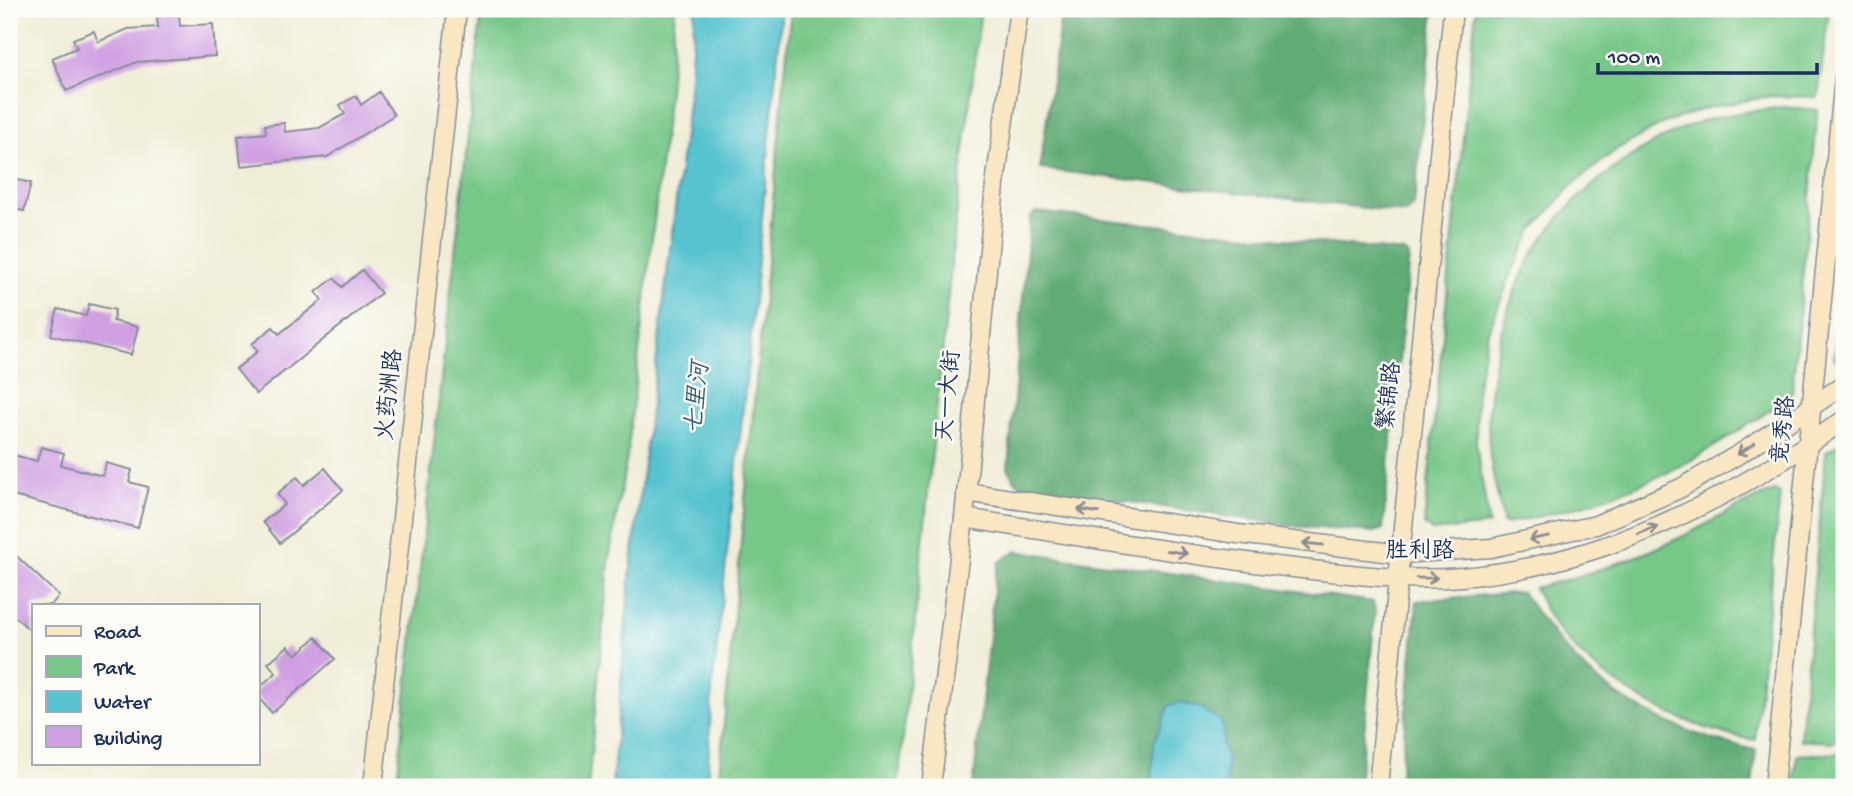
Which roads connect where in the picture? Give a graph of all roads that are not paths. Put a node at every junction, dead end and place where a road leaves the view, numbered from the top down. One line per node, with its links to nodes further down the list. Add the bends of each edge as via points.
1 (457, 9): 13 (street, 火药洲路)
2 (1019, 9): 9 (street, 天一大街, via 995,185)
3 (1453, 9): 11 (street, 繁锦路)
4 (1844, 77): 6 (street, 竞秀路)
5 (1844, 385): 6 (street)
6 (1812, 406): 8 (street, 竞秀路); 11 (street, one-way to 11, via 1681,488 1596,525 1490,548)
7 (1844, 420): 8 (street, 胜利路)
8 (1808, 446): 12 (street, 胜利路, one-way to 8, via 1462,578 1536,566 1611,545 1692,512); 16 (street, 竞秀路)
9 (966, 492): 10 (street, 天一大街); 11 (street, one-way to 9)
10 (964, 518): 12 (street, 胜利路, one-way to 12, via 1259,564); 14 (street, 天一大街)
11 (1400, 554): 12 (street, 繁锦路)
12 (1398, 579): 15 (street, 繁锦路)
13 (373, 787)
14 (931, 787)
15 (1378, 787)
16 (1774, 787)

